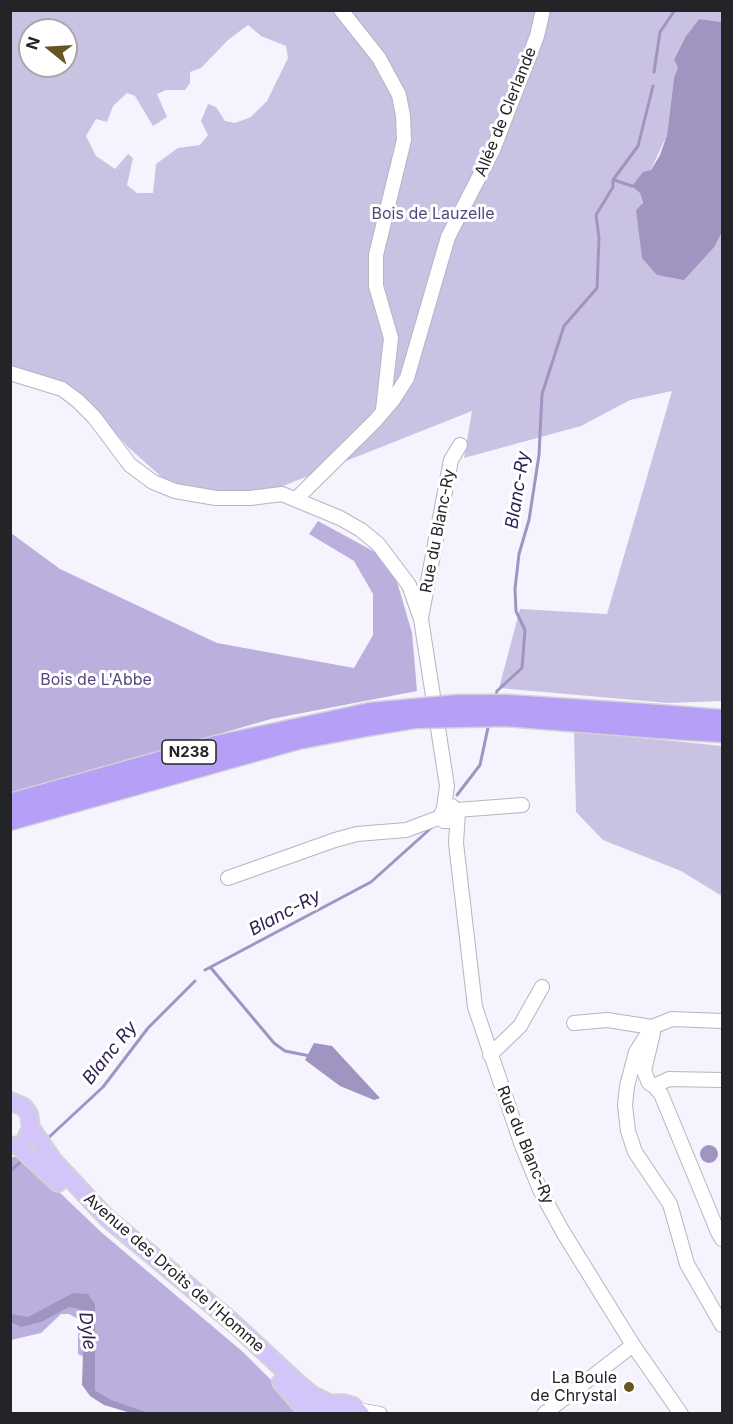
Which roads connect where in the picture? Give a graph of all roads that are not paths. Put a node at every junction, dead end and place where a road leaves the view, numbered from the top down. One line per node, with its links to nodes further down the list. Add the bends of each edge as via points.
1 (341, 10): 4 (street, via 379,58 399,95 403,116 404,140 376,255 376,286 391,338)
2 (543, 10): 4 (street, Allée de Clerlande, via 537,36 493,150 447,237 409,374)
3 (10, 373): 6 (street, Rue du Blanc-Ry, via 53,385 69,394 94,417 136,471 165,488 216,498 282,494)
4 (383, 410): 6 (street, Allée de Clerlande)
5 (460, 445): 7 (street, Rue du Blanc-Ry, via 452,460)
6 (297, 498): 7 (street, Rue du Blanc-Ry, via 361,530 378,544 404,576)
7 (421, 620): 14 (street, Rue du Blanc-Ry)
8 (371, 719): 10 (highway, N238, bridge, via 425,706 497,704 564,706); 12 (highway, N238, via 216,745); 15 (highway, N238)
9 (723, 719): 10 (highway, N238)
10 (658, 722): 11 (highway, N238)
11 (723, 733)
12 (10, 803)
13 (522, 805): 14 (street)
14 (449, 814): 16 (street, via 406,830 336,840); 21 (street, Rue du Blanc-Ry, via 456,843 475,1007)
15 (10, 821)
16 (228, 878)
17 (542, 987): 21 (street, via 520,1026)
18 (723, 1021): 20 (street, via 672,1019)
19 (574, 1023): 20 (street, via 607,1020)
20 (654, 1026): 23 (street, via 644,1076); 28 (street, via 640,1045 628,1078 628,1131 639,1159 670,1204 687,1264)
21 (490, 1055): 29 (street, Rue du Blanc-Ry, via 541,1192)
22 (723, 1080): 23 (street, via 669,1079)
23 (654, 1086): 27 (street, via 661,1094 717,1233)
24 (10, 1101): 25 (main road, Avenue des Droits de l'Homme, via 24,1107)
25 (31, 1128): 26 (main road, via 24,1141); 30 (main road, Avenue des Droits de l'Homme, via 53,1160 107,1218 231,1321)
26 (14, 1146): 32 (main road, Avenue des Droits de l'Homme, via 46,1168 99,1225 225,1329)
27 (723, 1239)
28 (723, 1325)
29 (633, 1345): 34 (street); 35 (street, Rue du Blanc-Ry)
30 (325, 1409): 31 (main road, Avenue des Droits de l'Homme, via 347,1404)
31 (360, 1412): 33 (street)
32 (309, 1413)
33 (380, 1413)
34 (544, 1413)
35 (681, 1413)

